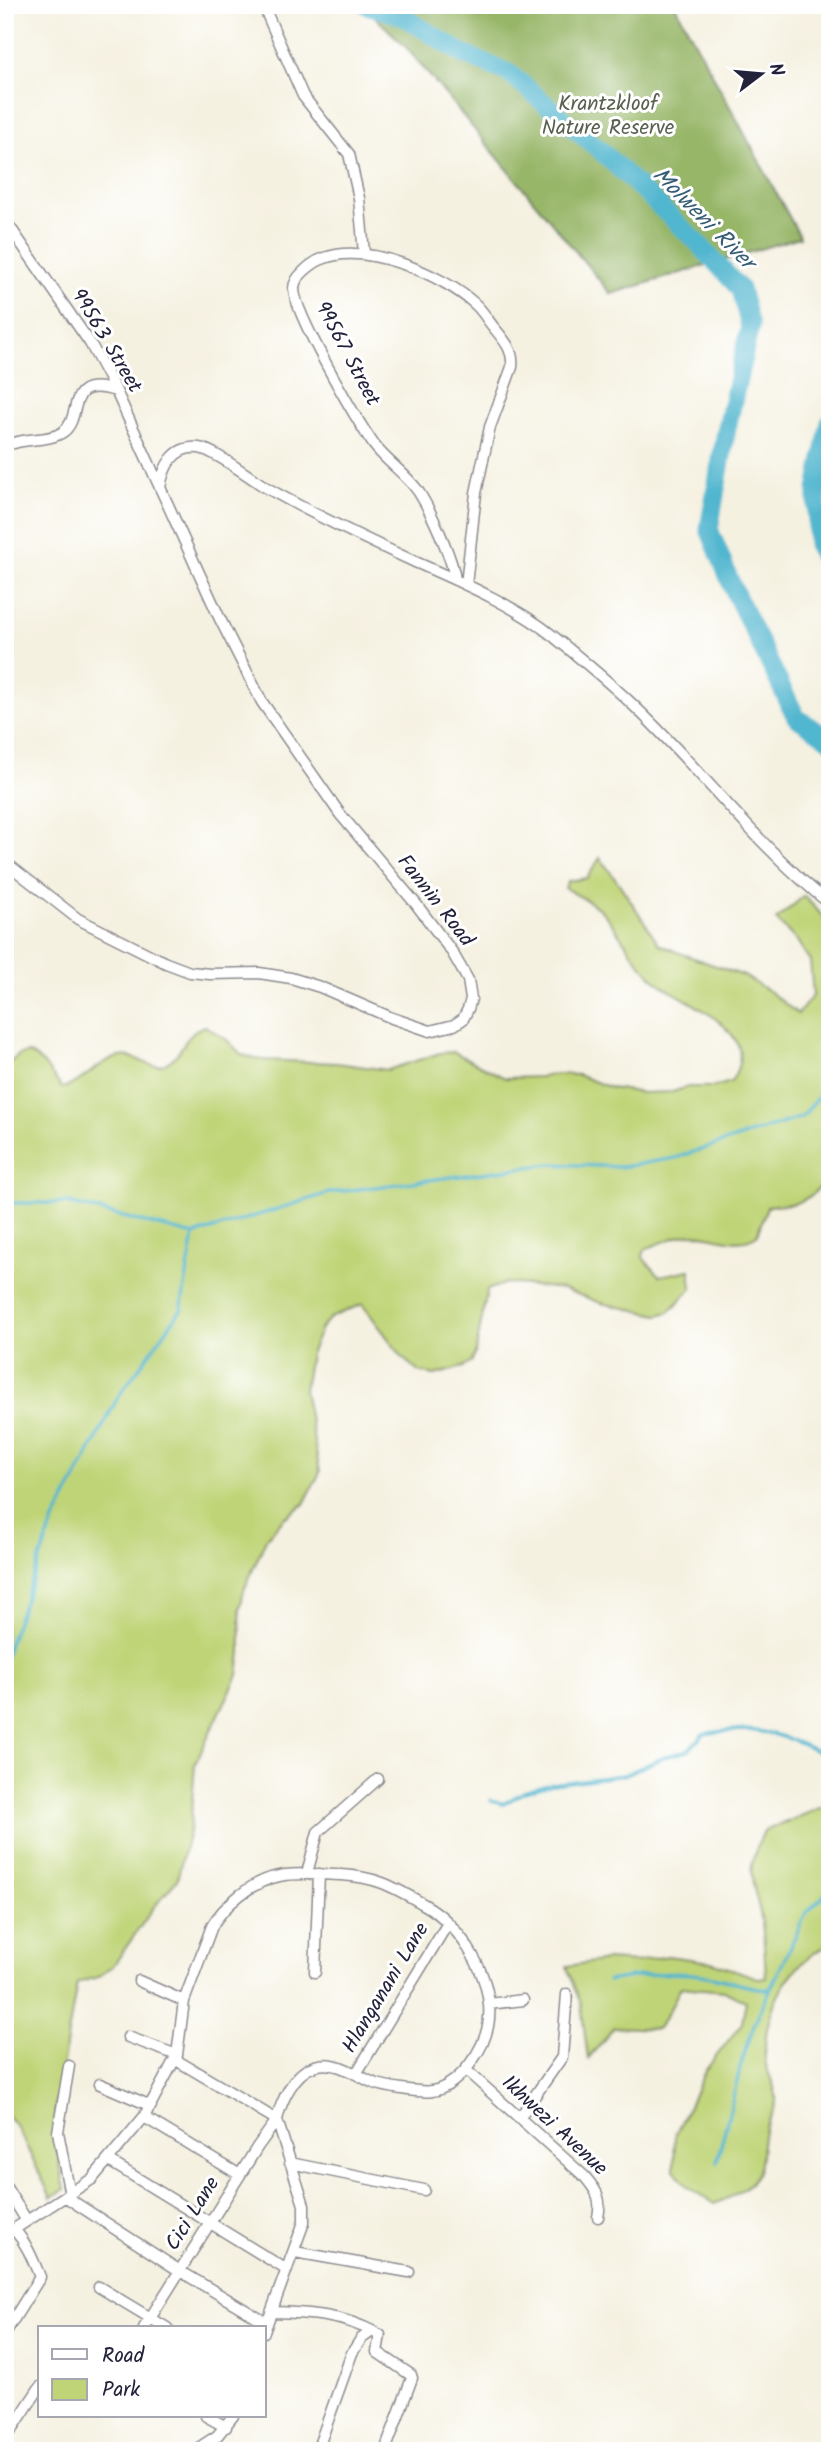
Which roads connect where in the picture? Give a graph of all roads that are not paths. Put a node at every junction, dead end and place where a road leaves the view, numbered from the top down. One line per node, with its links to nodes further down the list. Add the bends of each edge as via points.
1 (263, 5): 3 (street, via 303,96 349,154)
2 (5, 220): 4 (street, 99563 Street, via 90,343)
3 (364, 253): 7 (street, 99567 Street, via 320,259 296,281 294,292 327,365 375,445 417,490); 8 (street, 99567 Street, via 419,271 460,293 475,304 513,358 490,428 476,493)
4 (116, 391): 5 (street, via 84,391 65,431); 6 (street, 99563 Street)
5 (14, 443)
6 (160, 489): 7 (street, via 165,466 174,455 193,448 211,451 299,506); 9 (street, Fannin Road, via 262,702 340,814 447,944 468,980 468,1009 454,1026 430,1031 291,978 190,972 78,919)
7 (455, 580): 8 (street)
8 (466, 584): 11 (street, via 550,634 634,706 793,873)
9 (5, 862)
10 (830, 889): 11 (street)
11 (827, 902)
12 (378, 1779): 13 (street, via 318,1832)
13 (307, 1873): 14 (street); 20 (street, via 265,1879 218,1914)
14 (319, 1874): 15 (street, via 375,1878); 16 (street)
15 (448, 1923): 21 (street, via 479,1971); 26 (street, Hlanganani Lane)
16 (315, 1972)
17 (139, 1981): 20 (street)
18 (567, 1994): 30 (street, via 562,2057)
19 (523, 2000): 21 (street)
20 (184, 2001): 23 (street)
21 (489, 2004): 25 (street, via 486,2034)
22 (128, 2037): 23 (street)
23 (177, 2057): 28 (street); 31 (street)
24 (69, 2066): 37 (street, via 58,2132)
25 (466, 2070): 26 (street, Cici Lane, via 430,2091 375,2083); 30 (street, Ikhwezi Avenue)
26 (356, 2074): 31 (street, Cici Lane, via 329,2064 307,2068 297,2077)
27 (100, 2084): 28 (street)
28 (151, 2106): 29 (street)
29 (144, 2117): 32 (street); 34 (street)
30 (520, 2118): 38 (street, Ikhwezi Avenue, via 593,2187 600,2201)
31 (277, 2120): 33 (street); 34 (street, Cici Lane)
32 (109, 2161): 37 (street); 40 (street)
33 (290, 2163): 36 (street); 42 (street, via 305,2213)
34 (240, 2175): 40 (street, Cici Lane)
35 (5, 2186): 39 (street)
36 (424, 2190)
37 (68, 2196): 39 (street); 44 (street)
38 (598, 2217)
39 (27, 2221): 41 (street)
40 (211, 2223): 43 (street); 44 (street, Cici Lane)
41 (10, 2232): 53 (street, via 27,2245 40,2277)
42 (295, 2252): 43 (street); 45 (street)
43 (287, 2270): 47 (street)
44 (180, 2271): 48 (street, Cici Lane); 51 (street)
45 (409, 2272)
46 (99, 2287): 48 (street)
47 (272, 2312): 52 (street); 54 (street, via 336,2317)
48 (150, 2318): 49 (street, Cici Lane); 50 (street)
49 (145, 2326)
50 (164, 2326)
51 (263, 2326)
52 (266, 2328)
53 (5, 2333)
54 (379, 2335): 61 (street, via 356,2344); 62 (street, via 377,2352 412,2378)
55 (38, 2390): 59 (street)
56 (210, 2418): 58 (street)
57 (232, 2418): 58 (street)
58 (226, 2427): 60 (street)
59 (5, 2441)
60 (194, 2451)
61 (317, 2451)
62 (385, 2451)

